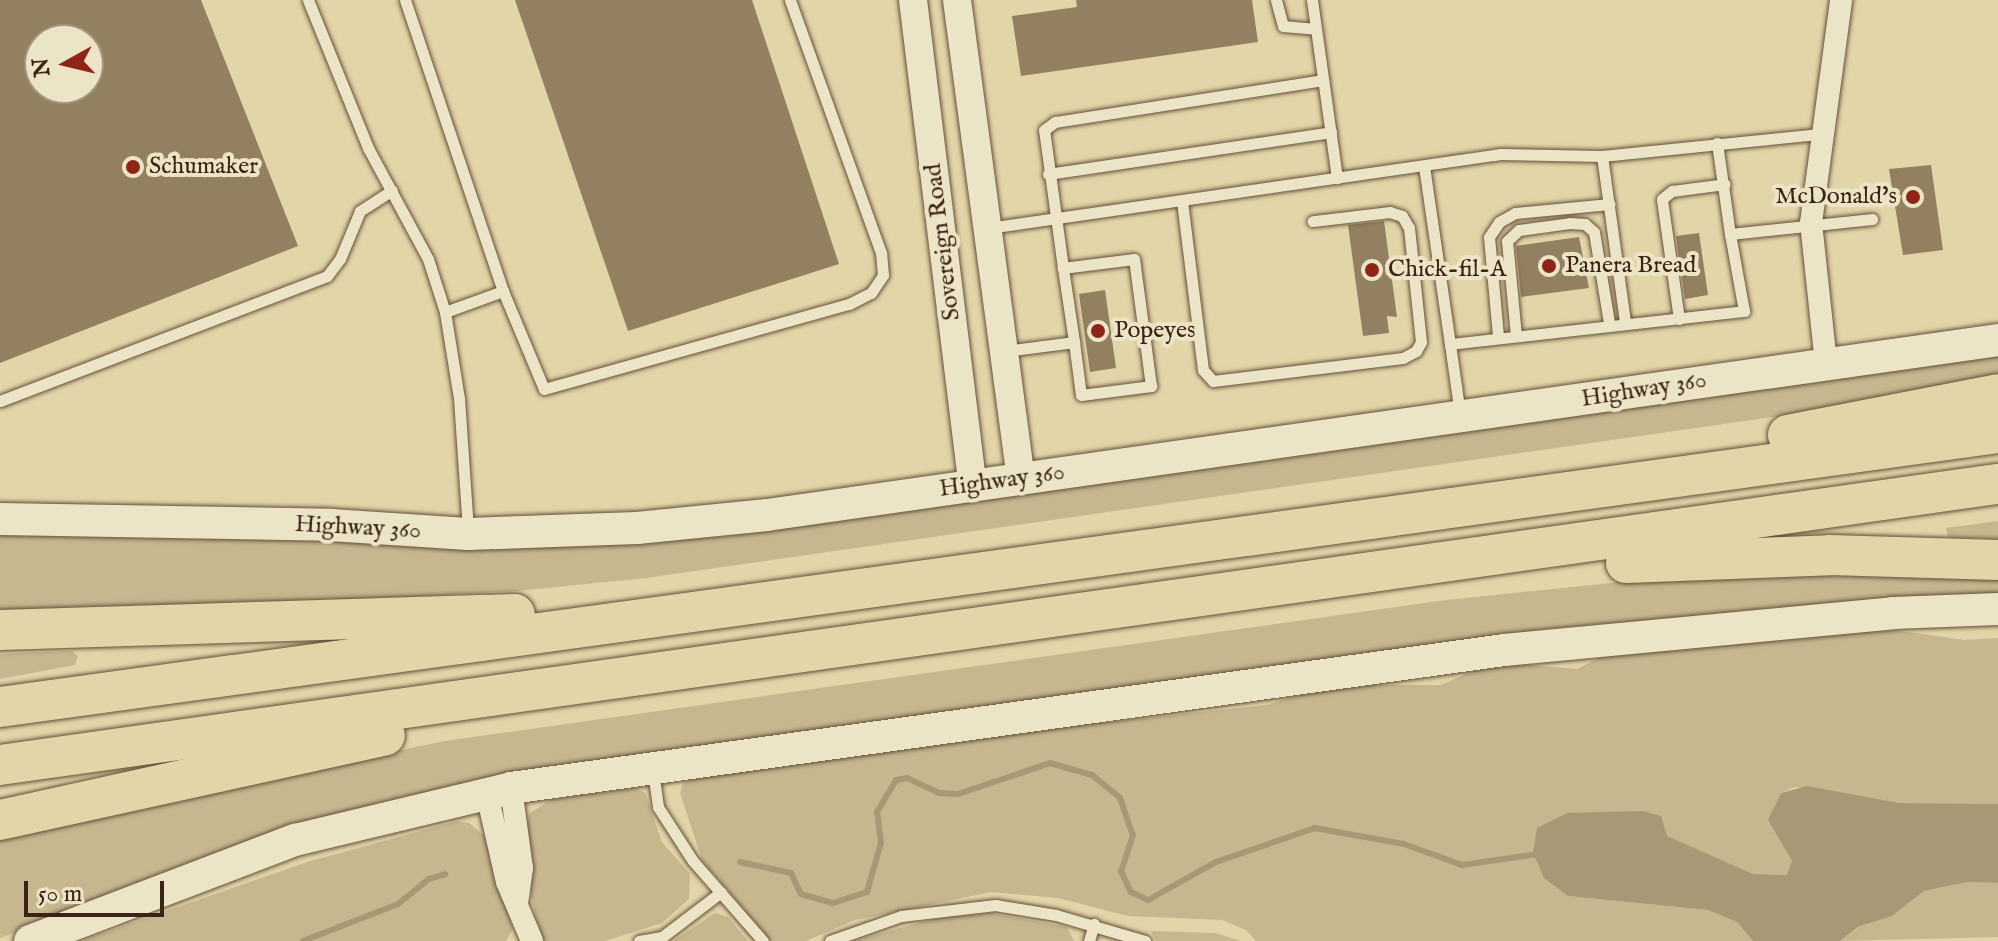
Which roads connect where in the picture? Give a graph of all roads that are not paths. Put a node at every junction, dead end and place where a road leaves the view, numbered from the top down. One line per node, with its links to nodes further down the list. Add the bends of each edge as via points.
1 (308, 0): 19 (lane, via 368,148)
2 (405, 0): 29 (lane)
3 (790, 0): 29 (lane, via 881,253 883,275 871,293 849,304 544,389)
4 (913, 0): 47 (street, Sovereign Road)
5 (957, 0): 26 (street, Sovereign Road)
6 (1276, 0): 9 (lane, via 1283,26)
7 (1312, 0): 9 (lane)
8 (1841, 0): 12 (street)
9 (1316, 29): 10 (lane)
10 (1323, 80): 11 (lane); 16 (lane, via 1055,122 1044,130)
11 (1331, 132): 16 (lane); 17 (lane)
12 (1820, 134): 13 (lane); 25 (street)
13 (1717, 143): 14 (lane); 18 (lane)
14 (1602, 156): 15 (lane, via 1501,154); 21 (lane)
15 (1424, 166): 17 (lane); 38 (lane)
16 (1048, 174): 22 (lane)
17 (1337, 178): 20 (lane)
18 (1725, 184): 27 (lane); 31 (lane, via 1672,191 1662,199)
19 (392, 190): 30 (lane, via 428,259); 42 (lane, via 360,211 327,276)
20 (1182, 201): 22 (lane); 24 (lane, via 1203,370 1213,381 1403,358 1416,351 1421,342 1410,242 1402,216 1390,212)
21 (1610, 204): 32 (lane); 34 (lane, via 1515,213 1499,222 1489,237)
22 (1056, 219): 26 (lane); 28 (lane)
23 (1872, 219): 25 (lane)
24 (1313, 221)
25 (1811, 223): 27 (lane); 40 (street)
26 (988, 228): 39 (street, Sovereign Road)
27 (1730, 234): 31 (lane, via 1744,311)
28 (1063, 268): 37 (lane); 37 (lane, via 1134,259 1151,386 1081,395)
29 (503, 291): 30 (lane)
30 (445, 312): 50 (lane, via 459,398)
31 (1679, 319): 32 (lane)
32 (1625, 321): 33 (lane)
33 (1609, 323): 35 (lane); 35 (lane, via 1594,232 1578,223 1519,230 1507,241)
34 (1498, 336): 35 (lane); 38 (lane)
35 (1516, 336)
36 (1998, 340): 40 (main road, Highway 360)
37 (1074, 342): 39 (lane)
38 (1450, 344): 43 (lane)
39 (1004, 351): 45 (street, Sovereign Road)
40 (1826, 363): 43 (main road, Highway 360)
41 (1998, 394): 46 (highway, via 1654,457)
42 (0, 401)
43 (1460, 418): 45 (main road, Highway 360)
44 (1998, 433): 46 (highway)
45 (1021, 477): 47 (main road, Highway 360)
46 (1631, 480): 55 (highway)
47 (972, 484): 50 (main road, Highway 360, via 752,517 637,528)
48 (1998, 484): 52 (highway)
49 (0, 519): 50 (main road, Highway 360, via 331,525)
50 (468, 534)
51 (1998, 560): 52 (highway, via 1671,558 1456,583)
52 (1422, 566): 56 (highway)
53 (1998, 609): 59 (main road, via 1893,613 1504,650)
54 (0, 630): 55 (highway, via 519,614)
55 (572, 630): 57 (highway)
56 (488, 695): 58 (highway); 61 (highway, via 439,724)
57 (0, 707)
58 (0, 765)
59 (652, 766): 60 (main road); 62 (lane, via 658,807 693,861)
60 (499, 791): 64 (main road, via 295,840); 65 (street, via 517,904)
61 (0, 820)
62 (721, 892): 66 (lane, via 662,937); 67 (lane)
63 (1094, 924): 68 (lane, via 995,905 944,907); 69 (lane); 70 (lane)
64 (30, 941)
65 (532, 941)
66 (639, 941)
67 (763, 941)
68 (830, 941)
69 (1089, 941)
70 (1145, 941)

